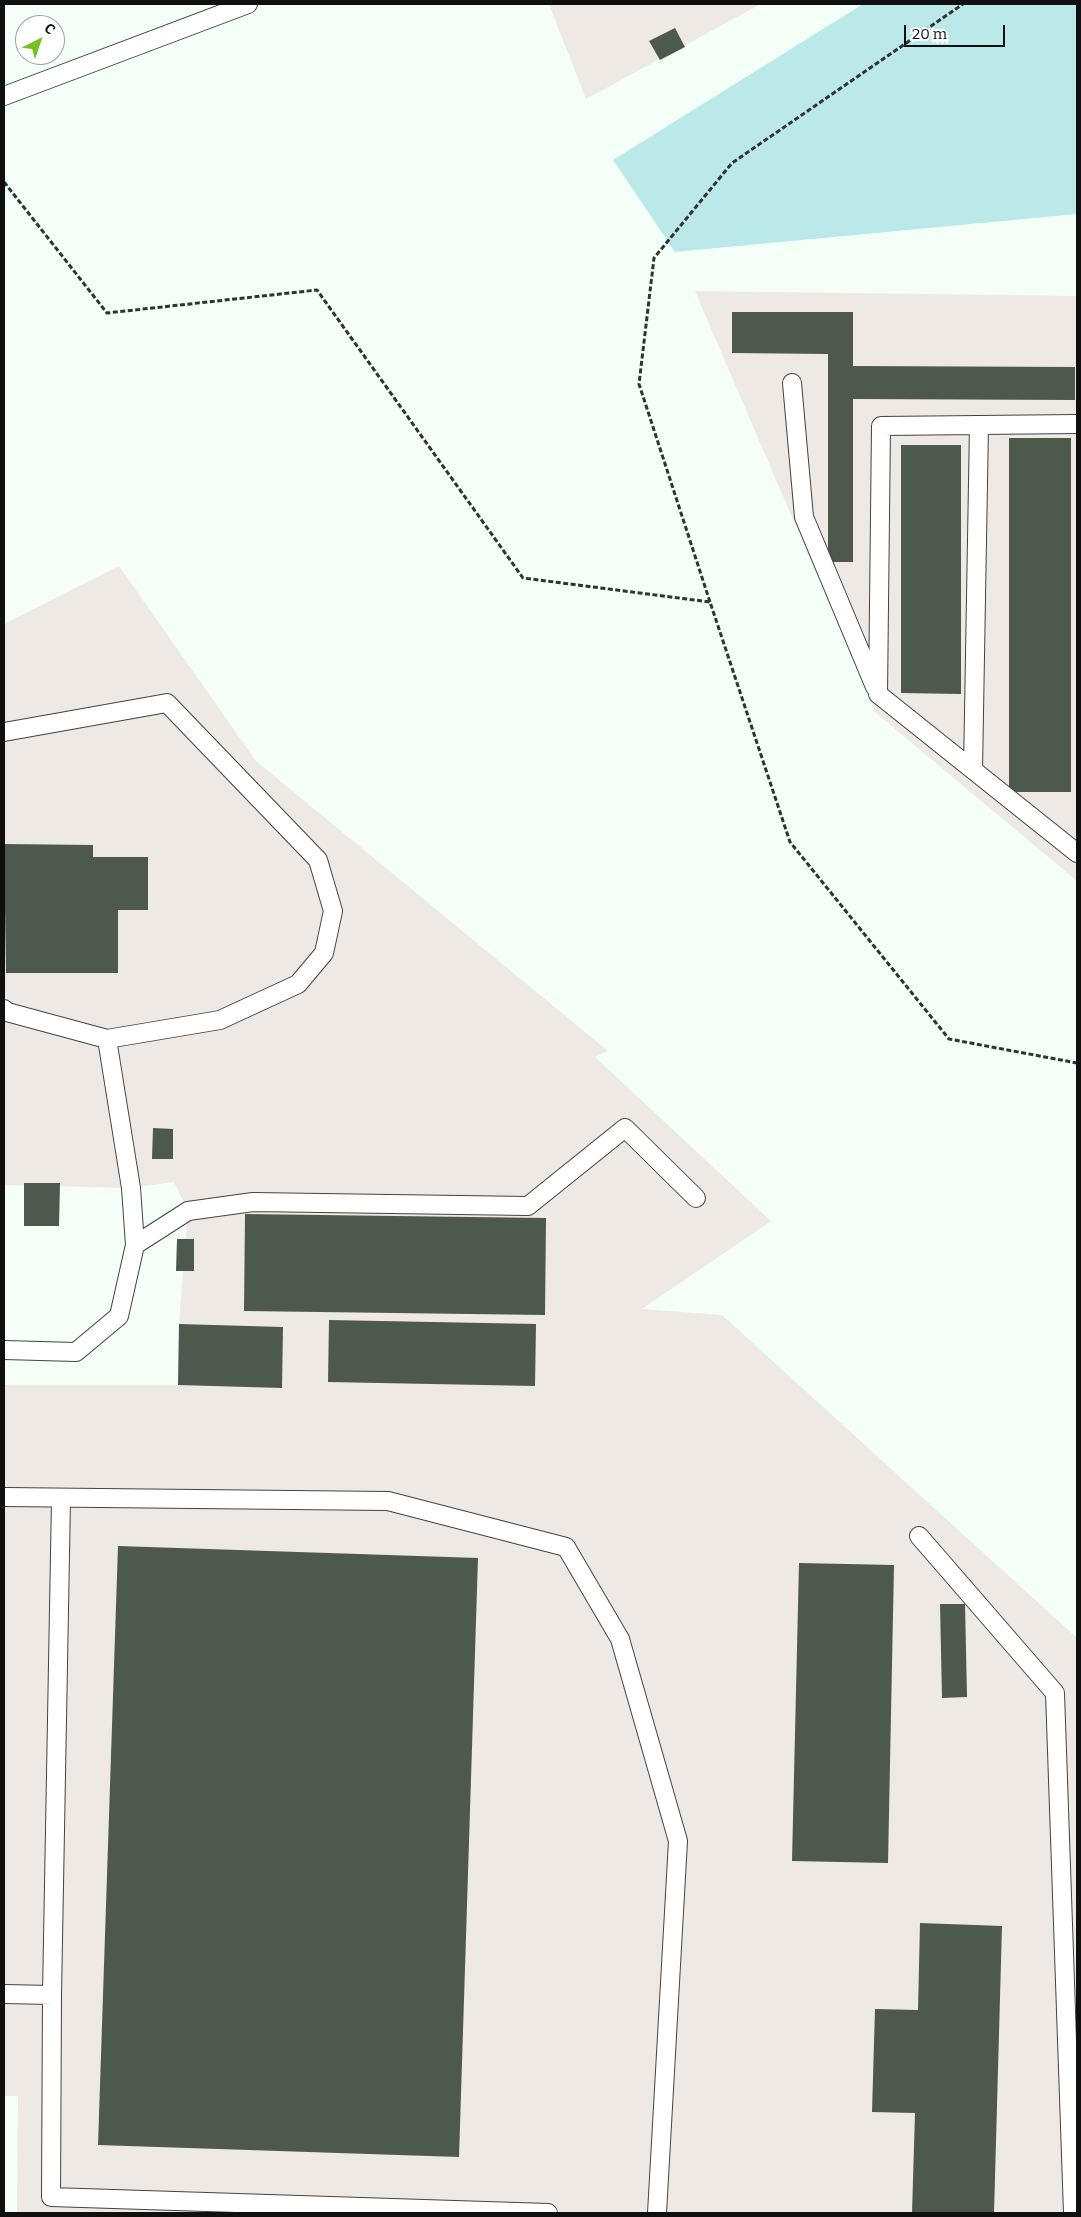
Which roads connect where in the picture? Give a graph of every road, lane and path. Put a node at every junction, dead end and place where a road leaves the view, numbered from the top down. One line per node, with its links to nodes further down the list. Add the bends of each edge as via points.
1 (248, 4): 3 (lane)
2 (963, 4): 8 (path, via 732,163 654,258 639,384)
3 (4, 96)
4 (4, 182): 8 (path, via 107,313 317,290 522,578)
5 (792, 384): 9 (lane, via 804,517)
6 (1077, 424): 7 (lane)
7 (979, 425): 9 (lane, via 881,426); 11 (lane)
8 (710, 602): 15 (path, via 790,842 949,1039)
9 (878, 694): 11 (lane)
10 (4, 732): 14 (lane, via 167,703 318,860 333,911 324,953 298,984 220,1020)
11 (973, 770): 12 (lane)
12 (1077, 853)
13 (4, 1008): 14 (lane, via 7,1012)
14 (107, 1038): 17 (lane, via 131,1188)
15 (1077, 1063)
16 (696, 1198): 17 (lane, via 625,1128 528,1206 253,1202 188,1211)
17 (135, 1245): 18 (lane, via 119,1316 76,1352)
18 (4, 1350)
19 (4, 1497): 20 (lane)
20 (61, 1499): 23 (lane); 25 (lane, via 388,1501 566,1547 620,1640 678,1841)
21 (919, 1536): 26 (lane, via 1055,1694)
22 (4, 1994): 23 (lane)
23 (52, 1995): 24 (lane, via 51,2197)
24 (548, 2213)
25 (658, 2213)
26 (1073, 2213)

